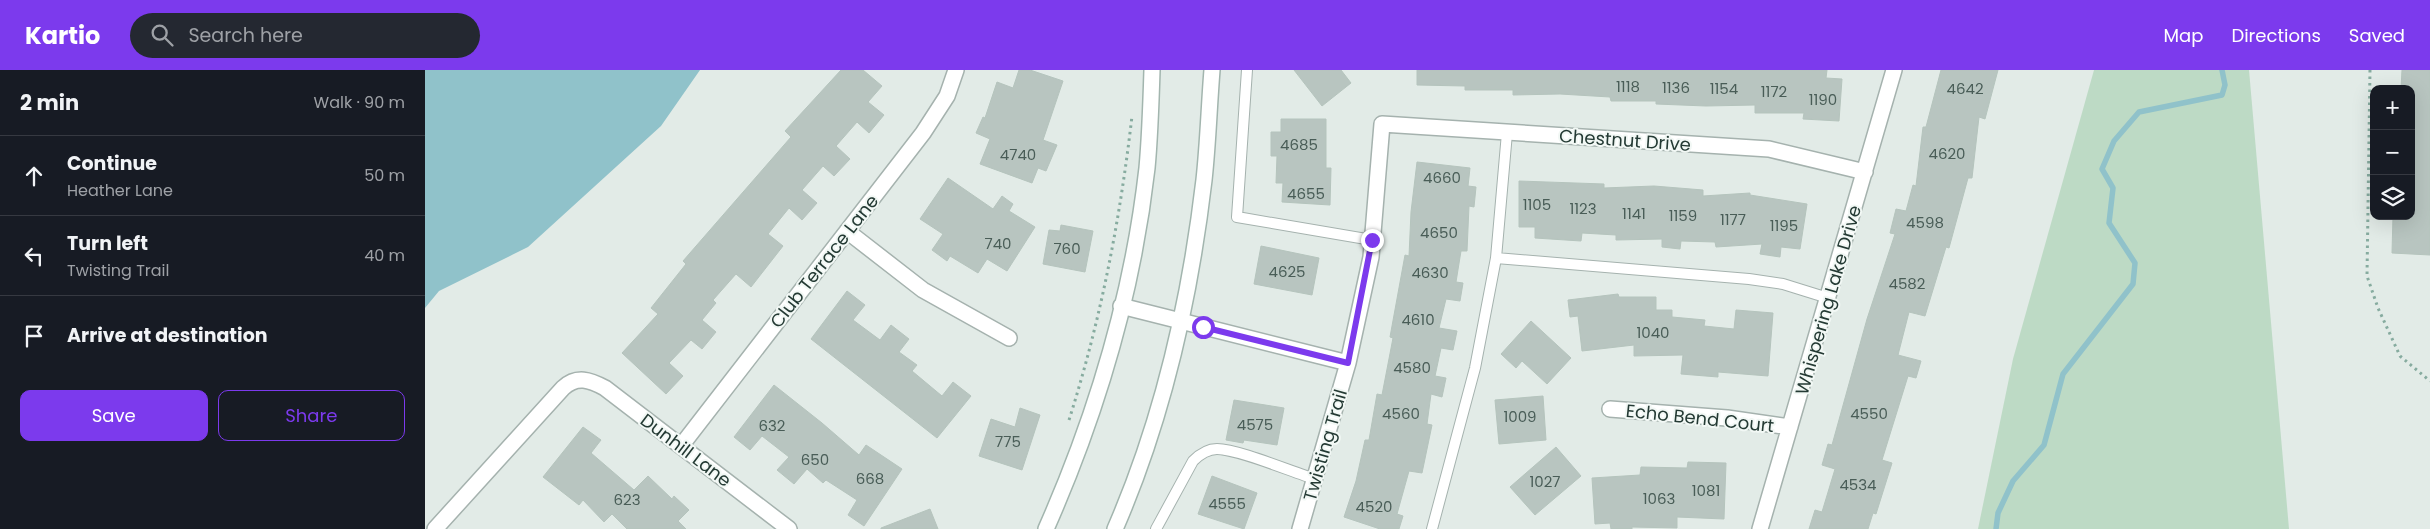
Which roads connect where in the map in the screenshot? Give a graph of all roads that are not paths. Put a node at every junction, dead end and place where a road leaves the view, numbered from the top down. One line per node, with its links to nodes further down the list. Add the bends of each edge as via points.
1 (956, 70): 9 (street, Club Terrace Lane, via 947,96 923,133)
2 (1152, 70): 13 (street, via 1147,168 1139,224)
3 (1212, 70): 14 (street, via 1204,178)
4 (1247, 70): 10 (lane, via 1237,216)
5 (1894, 70): 8 (street, Whispering Lake Drive)
6 (1382, 124): 7 (street, Chestnut Drive); 10 (street, Twisting Trail)
7 (1507, 133): 8 (street, Chestnut Drive, via 1769,149); 11 (lane)
8 (1865, 172): 12 (street, Whispering Lake Drive)
9 (847, 231): 15 (street, via 923,290); 19 (street, Club Terrace Lane)
10 (1372, 240): 16 (street, Twisting Trail)
11 (1496, 258): 12 (lane, via 1749,279 1783,284); 27 (lane, via 1475,368)
12 (1828, 298): 18 (street, Whispering Lake Drive)
13 (1121, 306): 14 (street); 23 (street, via 1085,430 1067,483)
14 (1182, 322): 16 (street); 24 (street, via 1155,419)
15 (1009, 338)
16 (1348, 363): 20 (street, Twisting Trail)
17 (1610, 409): 18 (street, Echo Bend Court, via 1727,418)
18 (1790, 427): 28 (street, Whispering Lake Drive)
19 (681, 446): 21 (street, Dunhill Lane, via 605,388 580,379 570,381); 22 (street, Dunhill Lane)
20 (1315, 480): 25 (lane, via 1215,448 1193,461); 26 (street, Twisting Trail)
21 (435, 529)
22 (789, 529)
23 (1046, 529)
24 (1115, 529)
25 (1156, 529)
26 (1300, 529)
27 (1432, 529)
28 (1760, 529)

